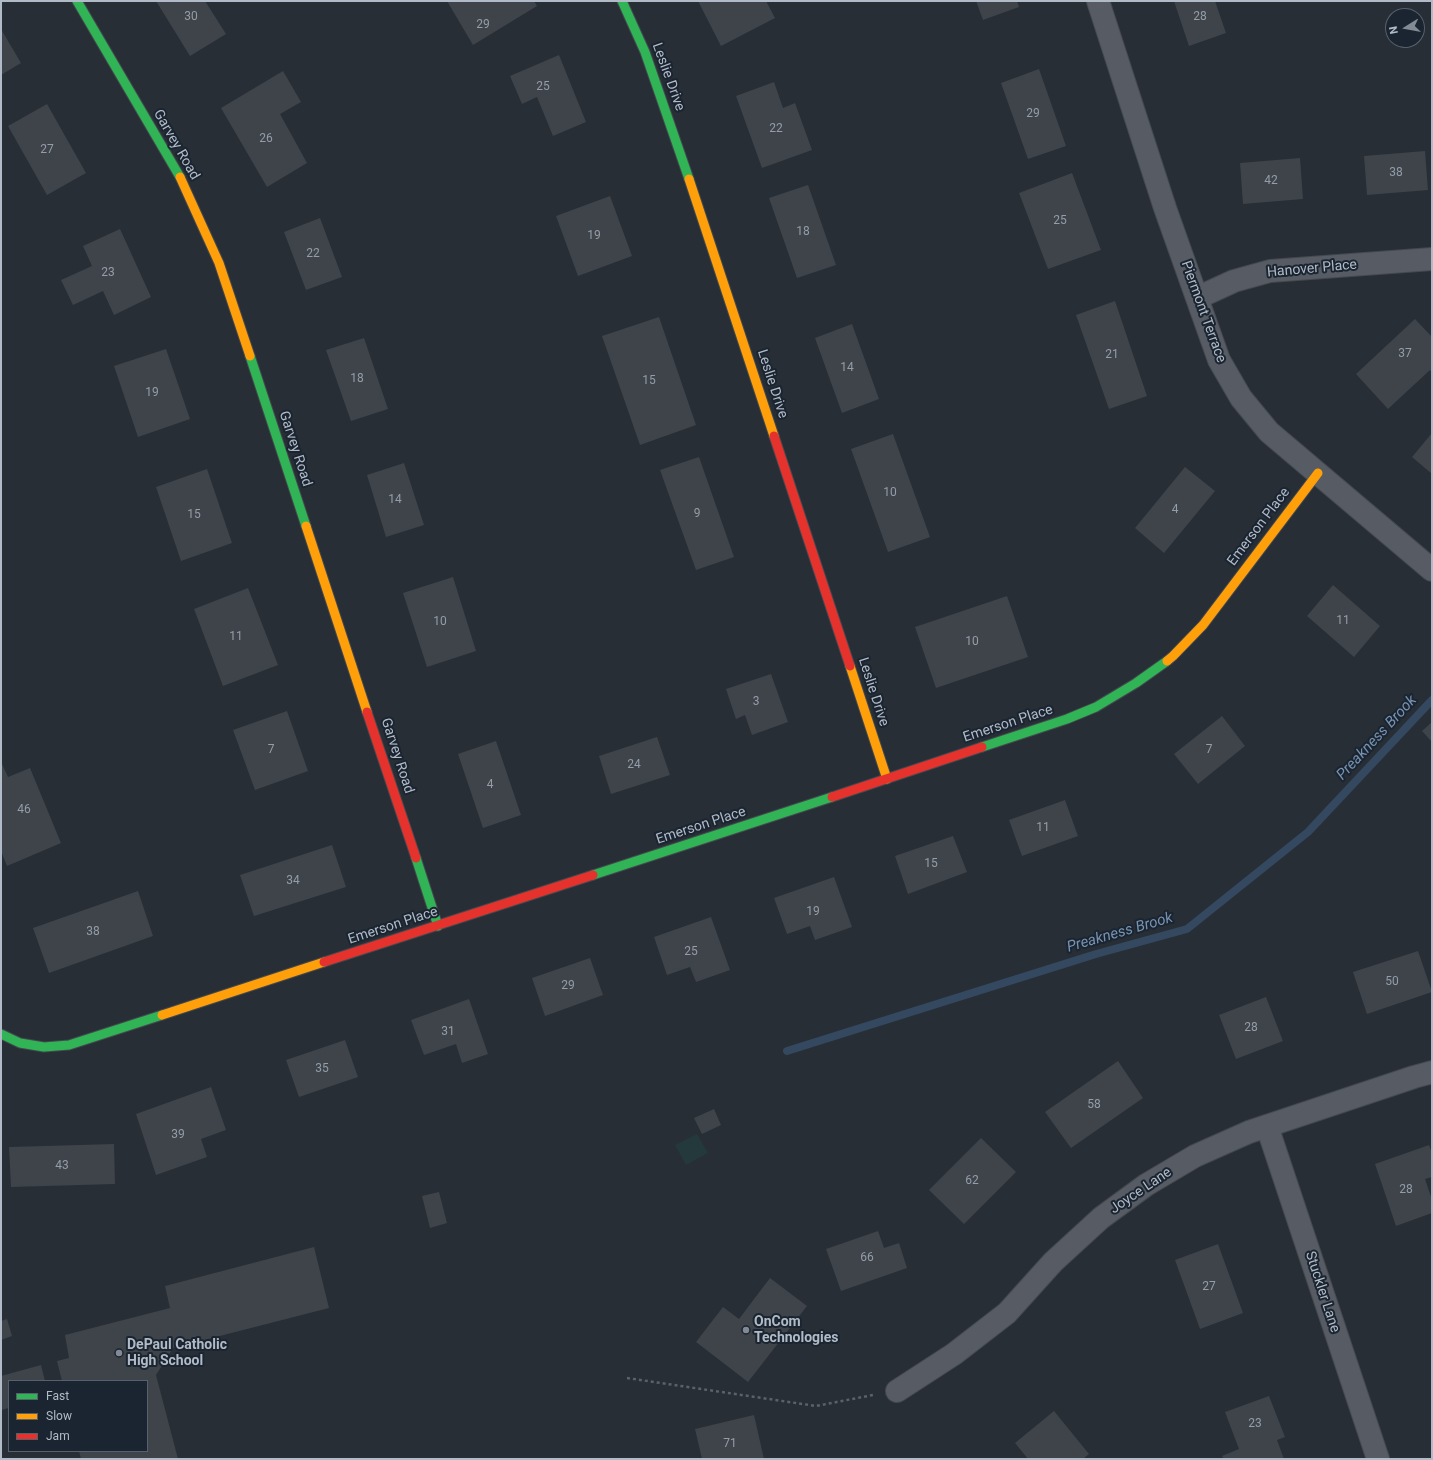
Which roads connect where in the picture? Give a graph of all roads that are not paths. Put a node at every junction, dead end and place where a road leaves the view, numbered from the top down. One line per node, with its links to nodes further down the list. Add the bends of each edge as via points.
1 (77, 1): 9 (street, Garvey Road, via 184,185 219,263)
2 (622, 1): 8 (street, Leslie Drive, via 648,60)
3 (1098, 1): 5 (street, Piermont Terrace)
4 (1432, 259): 5 (street, Hanover Place, via 1270,271 1234,281)
5 (1197, 298): 6 (street, Piermont Terrace, via 1219,360 1241,398 1269,432)
6 (1318, 473): 7 (street, Piermont Terrace); 8 (street, Emerson Place, via 1203,625 1173,656 1136,683 1096,707 1067,720)
7 (1432, 570)
8 (887, 779): 9 (street, Emerson Place)
9 (438, 926): 10 (street, Emerson Place, via 70,1046 44,1048 20,1043)
10 (1, 1034)
11 (1432, 1072): 12 (street, Joyce Lane)
12 (1267, 1126): 13 (street, Joyce Lane, via 1195,1156 1146,1185 1101,1218 1053,1262 1007,1313 954,1354); 14 (street, Stuckler Lane)
13 (897, 1391)
14 (1378, 1459)

